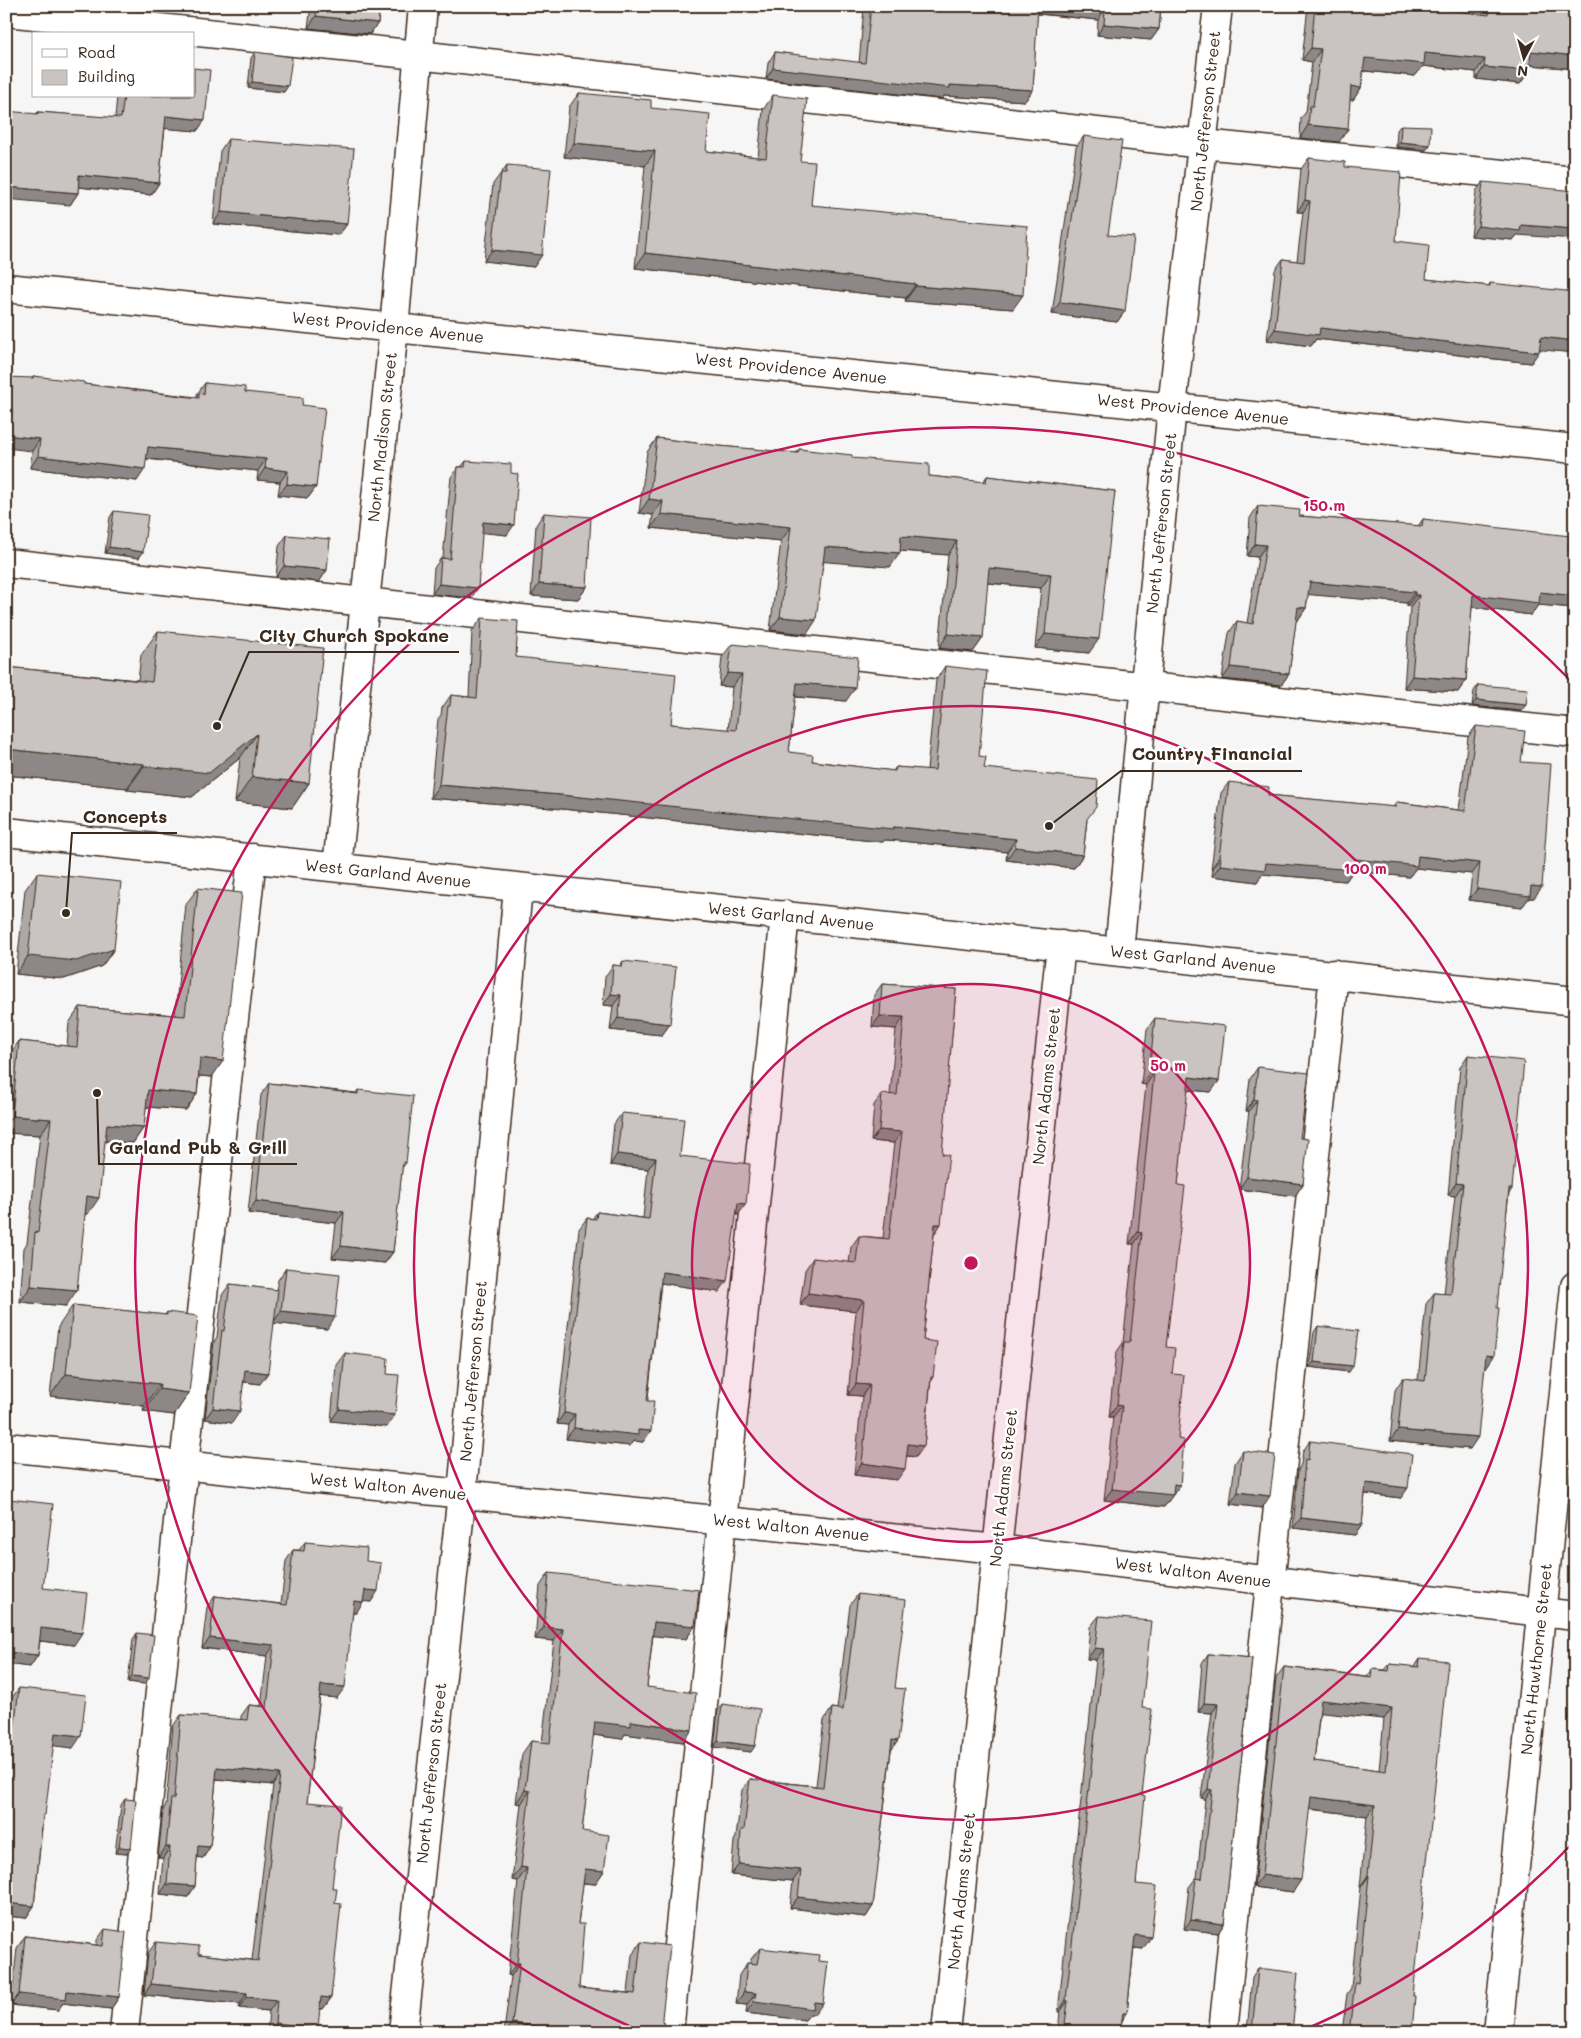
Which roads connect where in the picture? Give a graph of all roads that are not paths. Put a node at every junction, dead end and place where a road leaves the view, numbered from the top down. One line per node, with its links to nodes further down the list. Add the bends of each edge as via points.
1 (423, 6): 4 (street, North Madison Street)
2 (1218, 6): 5 (street, North Jefferson Street)
3 (6, 12): 4 (street)
4 (418, 55): 5 (street); 8 (street, North Madison Street)
5 (1203, 144): 6 (street); 9 (street, North Jefferson Street)
6 (1575, 181)
7 (6, 288): 8 (street, West Providence Avenue)
8 (394, 328): 9 (street, West Providence Avenue); 12 (street, North Madison Street)
9 (1172, 407): 10 (street, West Providence Avenue); 13 (street, North Jefferson Street)
10 (1575, 449)
11 (6, 563): 12 (street)
12 (365, 603): 13 (street); 17 (street, North Madison Street)
13 (1145, 685): 14 (street); 21 (street, North Jefferson Street)
14 (1575, 733)
15 (6, 832): 16 (street, West Garland Avenue)
16 (252, 858): 17 (street, West Garland Avenue); 26 (street)
17 (337, 867): 18 (street, West Garland Avenue)
18 (518, 888): 19 (street, West Garland Avenue); 27 (street, North Jefferson Street)
19 (785, 915): 20 (street, West Garland Avenue); 28 (street)
20 (1061, 945): 21 (street, West Garland Avenue); 29 (street, North Adams Street)
21 (1118, 951): 22 (street, West Garland Avenue)
22 (1334, 974): 23 (street, West Garland Avenue); 30 (street)
23 (1575, 1001)
24 (1575, 1286): 31 (street, North Hawthorne Street)
25 (6, 1447): 26 (street, West Walton Avenue)
26 (184, 1465): 27 (street, West Walton Avenue); 33 (street)
27 (462, 1493): 28 (street, West Walton Avenue); 34 (street, North Jefferson Street)
28 (722, 1520): 29 (street, West Walton Avenue); 35 (street)
29 (997, 1549): 30 (street, West Walton Avenue); 36 (street, North Adams Street)
30 (1270, 1581): 31 (street, West Walton Avenue); 37 (street)
31 (1541, 1613): 32 (street, West Walton Avenue); 38 (street, North Hawthorne Street)
32 (1575, 1616)
33 (124, 2032)
34 (403, 2032)
35 (669, 2032)
36 (946, 2032)
37 (1223, 2032)
38 (1498, 2032)

